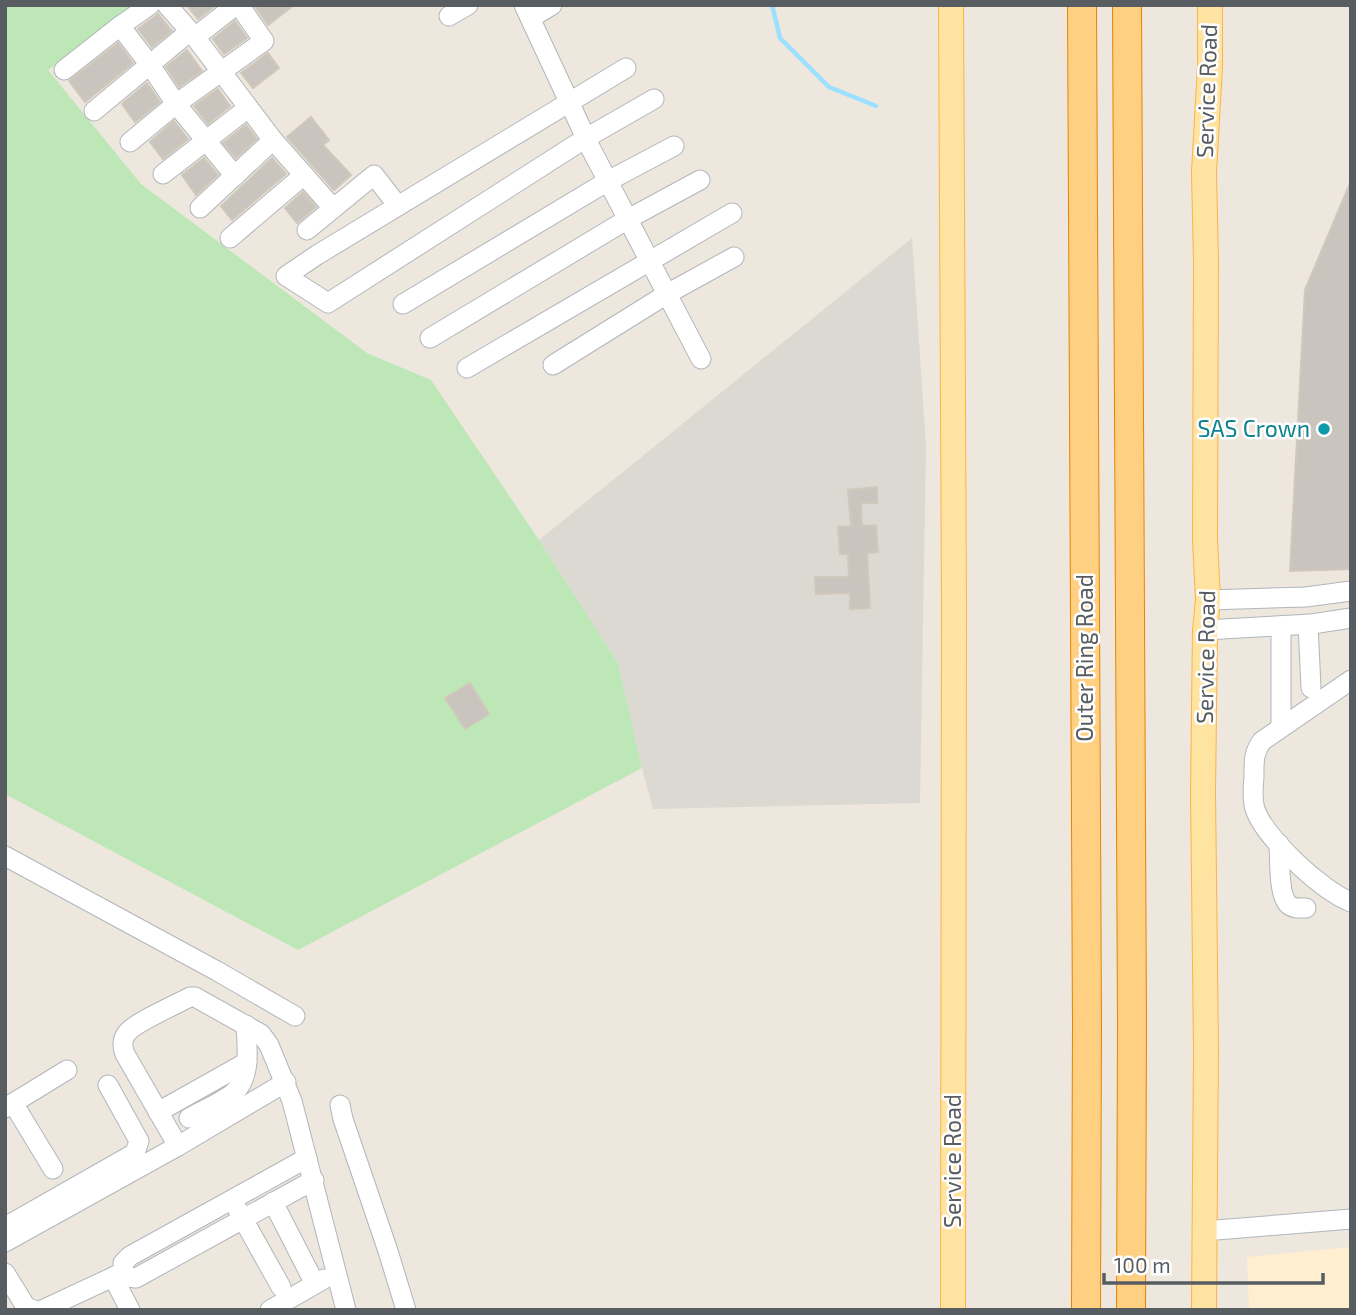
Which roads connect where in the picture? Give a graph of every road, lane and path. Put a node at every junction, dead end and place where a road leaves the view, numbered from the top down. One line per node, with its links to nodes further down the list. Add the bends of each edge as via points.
1 (237, 5): 12 (street); 16 (street, via 264,41)
2 (468, 5): 10 (street)
3 (552, 5): 9 (street)
4 (951, 5): 95 (main road, Service Road)
5 (1082, 5): 96 (highway, Outer Ring Road)
6 (1128, 5): 97 (highway, Outer Ring Road)
7 (1210, 5): 48 (main road, Service Road, via 1204,173)
8 (163, 6): 11 (street); 12 (street)
9 (527, 12): 18 (street)
10 (449, 16)
11 (120, 26): 13 (street); 15 (street)
12 (192, 35): 13 (street); 16 (street)
13 (150, 65): 19 (street); 21 (street)
14 (626, 68): 18 (street)
15 (64, 70)
16 (221, 72): 19 (street); 20 (street)
17 (654, 99): 22 (street)
18 (569, 101): 22 (street); 32 (street)
19 (176, 104): 24 (street); 25 (street)
20 (248, 108): 23 (street); 24 (street)
21 (94, 111)
22 (586, 138): 31 (street); 32 (street, via 328,303 286,276)
23 (274, 140): 28 (street); 29 (street)
24 (205, 141): 27 (street); 29 (street)
25 (130, 142)
26 (674, 146): 31 (street)
27 (163, 174)
28 (304, 175): 34 (street); 38 (street)
29 (235, 177): 33 (street)
30 (700, 180): 36 (street)
31 (608, 181): 36 (street); 42 (street)
32 (398, 206): 34 (street, via 374,174)
33 (200, 208)
34 (333, 208): 37 (street)
35 (732, 213): 40 (street)
36 (628, 219): 40 (street); 43 (street)
37 (307, 230)
38 (230, 238)
39 (734, 257): 41 (street)
40 (650, 262): 41 (street); 46 (street)
41 (667, 294): 44 (street); 45 (street)
42 (403, 304)
43 (430, 338)
44 (701, 359)
45 (553, 365)
46 (467, 368)
47 (1351, 591): 48 (street)
48 (1208, 600): 52 (main road, Service Road)
49 (1351, 618): 50 (street)
50 (1308, 624): 51 (street); 54 (street)
51 (1281, 626): 52 (street); 55 (street)
52 (1205, 630): 82 (main road, Service Road)
53 (1351, 680): 55 (street)
54 (1311, 688)
55 (1281, 727): 56 (street, via 1256,749 1253,788 1256,813)
56 (1279, 844): 58 (street, via 1314,880); 59 (street, via 1284,898 1291,906)
57 (5, 856): 60 (street)
58 (1351, 902)
59 (1306, 908)
60 (217, 971): 61 (street); 62 (street)
61 (249, 990): 63 (street); 64 (street)
62 (202, 1000): 64 (street); 71 (street, via 190,997 124,1036 122,1048)
63 (295, 1016)
64 (239, 1022): 65 (street); 67 (street, via 266,1040)
65 (247, 1062): 71 (street); 72 (street, via 234,1093)
66 (67, 1070): 69 (street)
67 (286, 1082): 73 (street); 74 (street)
68 (108, 1085): 81 (street, via 139,1141 135,1153)
69 (9, 1105): 75 (street)
70 (340, 1105): 94 (street)
71 (158, 1112): 73 (street)
72 (189, 1118)
73 (178, 1146): 83 (street)
74 (307, 1158): 76 (street); 77 (street)
75 (52, 1170)
76 (314, 1180): 78 (street); 84 (street)
77 (232, 1200): 79 (street); 86 (street, via 127,1258)
78 (273, 1202): 79 (street); 87 (street)
79 (243, 1219): 86 (street, via 136,1278); 88 (street)
80 (1351, 1219): 82 (street)
81 (5, 1227)
82 (1204, 1231): 98 (main road, Service Road)
83 (5, 1242)
84 (336, 1272): 87 (street); 93 (street)
85 (5, 1273): 89 (street, via 26,1307)
86 (119, 1274): 90 (street); 91 (street)
87 (315, 1284): 92 (street)
88 (281, 1287)
89 (34, 1310)
90 (42, 1310)
91 (130, 1310)
92 (270, 1310)
93 (346, 1310)
94 (405, 1310)
95 (953, 1310)
96 (1086, 1310)
97 (1131, 1310)
98 (1204, 1310)

